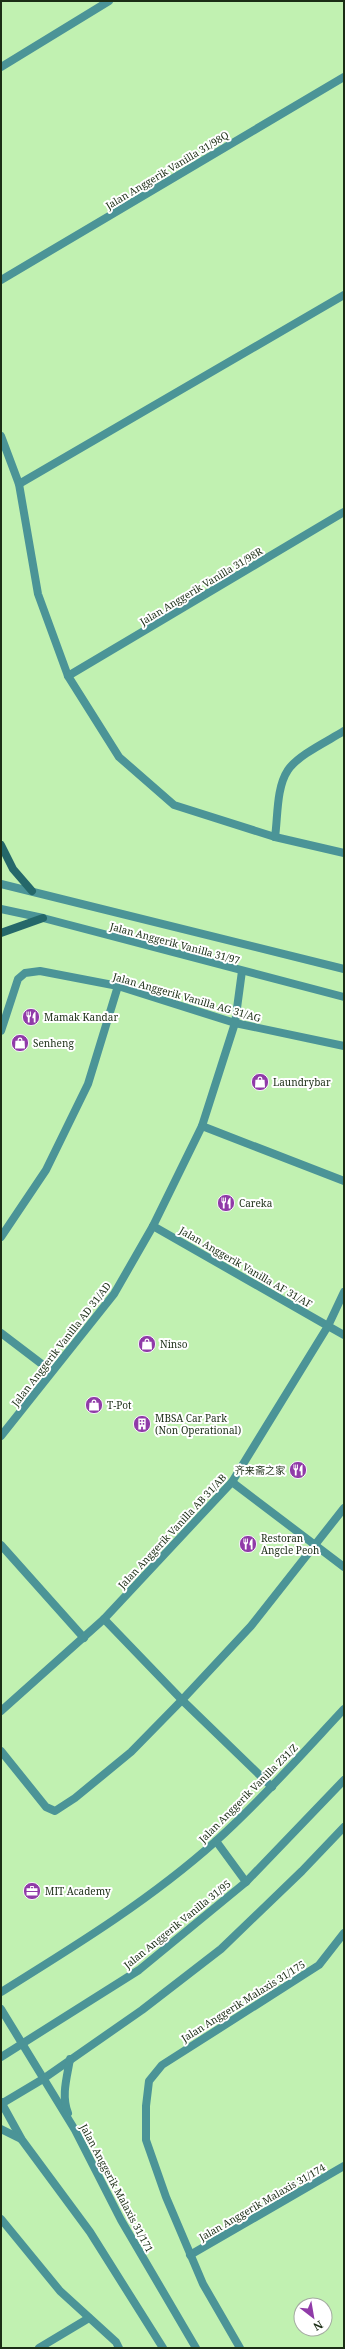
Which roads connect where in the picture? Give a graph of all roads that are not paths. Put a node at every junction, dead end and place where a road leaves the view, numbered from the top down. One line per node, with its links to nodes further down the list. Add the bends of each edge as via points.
1 (109, 1): 2 (street)
2 (1, 67)
3 (344, 77): 4 (street, Jalan Anggerik Vanilla 31/98Q)
4 (1, 280)
5 (344, 295): 7 (street)
6 (1, 436): 7 (street)
7 (19, 484): 9 (street, via 38,594)
8 (344, 512): 9 (street, Jalan Anggerik Vanilla 31/98R)
9 (68, 676): 11 (street, via 119,757 174,805)
10 (344, 731): 11 (street, via 298,760 288,770 282,786)
11 (275, 837): 13 (street)
12 (1, 846): 15 (main road, via 13,869)
13 (344, 853)
14 (1, 884): 15 (street, Jalan Anggerik Vanilla 31/97)
15 (32, 891): 19 (street, Jalan Anggerik Vanilla 31/97)
16 (1, 909): 17 (street, Jalan Anggerik Vanilla 31/97)
17 (43, 918): 18 (main road); 20 (street, Jalan Anggerik Vanilla 31/97)
18 (1, 933)
19 (344, 969)
20 (242, 971): 22 (street, Jalan Anggerik Vanilla 31/97); 23 (street, Jalan Anggerik Vanilla AD 31/AD)
21 (118, 986): 23 (street, Jalan Anggerik Vanilla AG 31/AG); 24 (street, Jalan Anggerik Vanilla AG 31/AG, via 40,971 25,973 18,979); 29 (street, via 88,1084 46,1170)
22 (344, 997)
23 (235, 1023): 25 (street, Jalan Anggerik Vanilla AG 31/AG); 26 (street, Jalan Anggerik Vanilla AD 31/AD)
24 (1, 1031)
25 (344, 1046)
26 (202, 1126): 27 (street); 28 (street, Jalan Anggerik Vanilla AD 31/AD)
27 (344, 1181)
28 (153, 1226): 31 (street, Jalan Anggerik Vanilla AF 31/AF); 34 (street, Jalan Anggerik Vanilla AD 31/AD, via 114,1294)
29 (1, 1237)
30 (344, 1292): 31 (street, Jalan Anggerik Vanilla AB 31/AB)
31 (328, 1326): 33 (street, Jalan Anggerik Vanilla AF 31/AF); 36 (street, Jalan Anggerik Vanilla AB 31/AB)
32 (1, 1333): 34 (street)
33 (344, 1335)
34 (50, 1371): 35 (street, Jalan Anggerik Vanilla AD 31/AD)
35 (1, 1436)
36 (232, 1482): 39 (street); 41 (street, Jalan Anggerik Vanilla AB 31/AB)
37 (344, 1508): 39 (street)
38 (1, 1545): 42 (street)
39 (315, 1546): 40 (street); 43 (street, via 251,1626)
40 (344, 1567)
41 (104, 1619): 42 (street, Jalan Anggerik Vanilla AB 31/AB); 43 (street)
42 (84, 1638): 45 (street, Jalan Anggerik Vanilla AB 31/AB)
43 (182, 1700): 46 (street, via 131,1752 55,1811 46,1807); 48 (street)
44 (344, 1709): 48 (street, Jalan Anggerik Vanilla Z31/Z)
45 (1, 1711)
46 (1, 1751)
47 (344, 1780): 51 (street, Jalan Anggerik Vanilla 31/95)
48 (272, 1786): 50 (street, Jalan Anggerik Vanilla Z31/Z)
49 (344, 1827): 57 (street, via 220,1949 142,2010)
50 (216, 1841): 51 (street); 53 (street, Jalan Anggerik Vanilla Z31/Z, via 158,1889 101,1929)
51 (246, 1882): 55 (street, Jalan Anggerik Vanilla 31/95, via 139,1970)
52 (344, 1934): 65 (street, Jalan Anggerik Malaxis 31/175, via 319,1965 162,2065 149,2081 146,2140)
53 (1, 1992)
54 (1, 2009): 55 (street, Jalan Anggerik Malaxis 31/171)
55 (23, 2045): 56 (street, Jalan Anggerik Vanilla 31/95); 58 (street, Jalan Anggerik Malaxis 31/171)
56 (1, 2057)
57 (70, 2059): 58 (street); 61 (street, via 65,2105)
58 (43, 2079): 59 (street); 61 (street, Jalan Anggerik Malaxis 31/171)
59 (1, 2103): 62 (street)
60 (1, 2128): 62 (street)
61 (75, 2130): 70 (street, Jalan Anggerik Malaxis 31/171, via 120,2220)
62 (22, 2140): 69 (street, via 90,2232)
63 (344, 2166): 65 (street, Jalan Anggerik Malaxis 31/174)
64 (1, 2219): 66 (street, via 60,2291)
65 (190, 2255): 71 (street, via 203,2284)
66 (89, 2318): 67 (street); 68 (street, via 116,2342)
67 (38, 2348)
68 (119, 2348)
69 (163, 2348)
70 (196, 2348)
71 (240, 2348)

